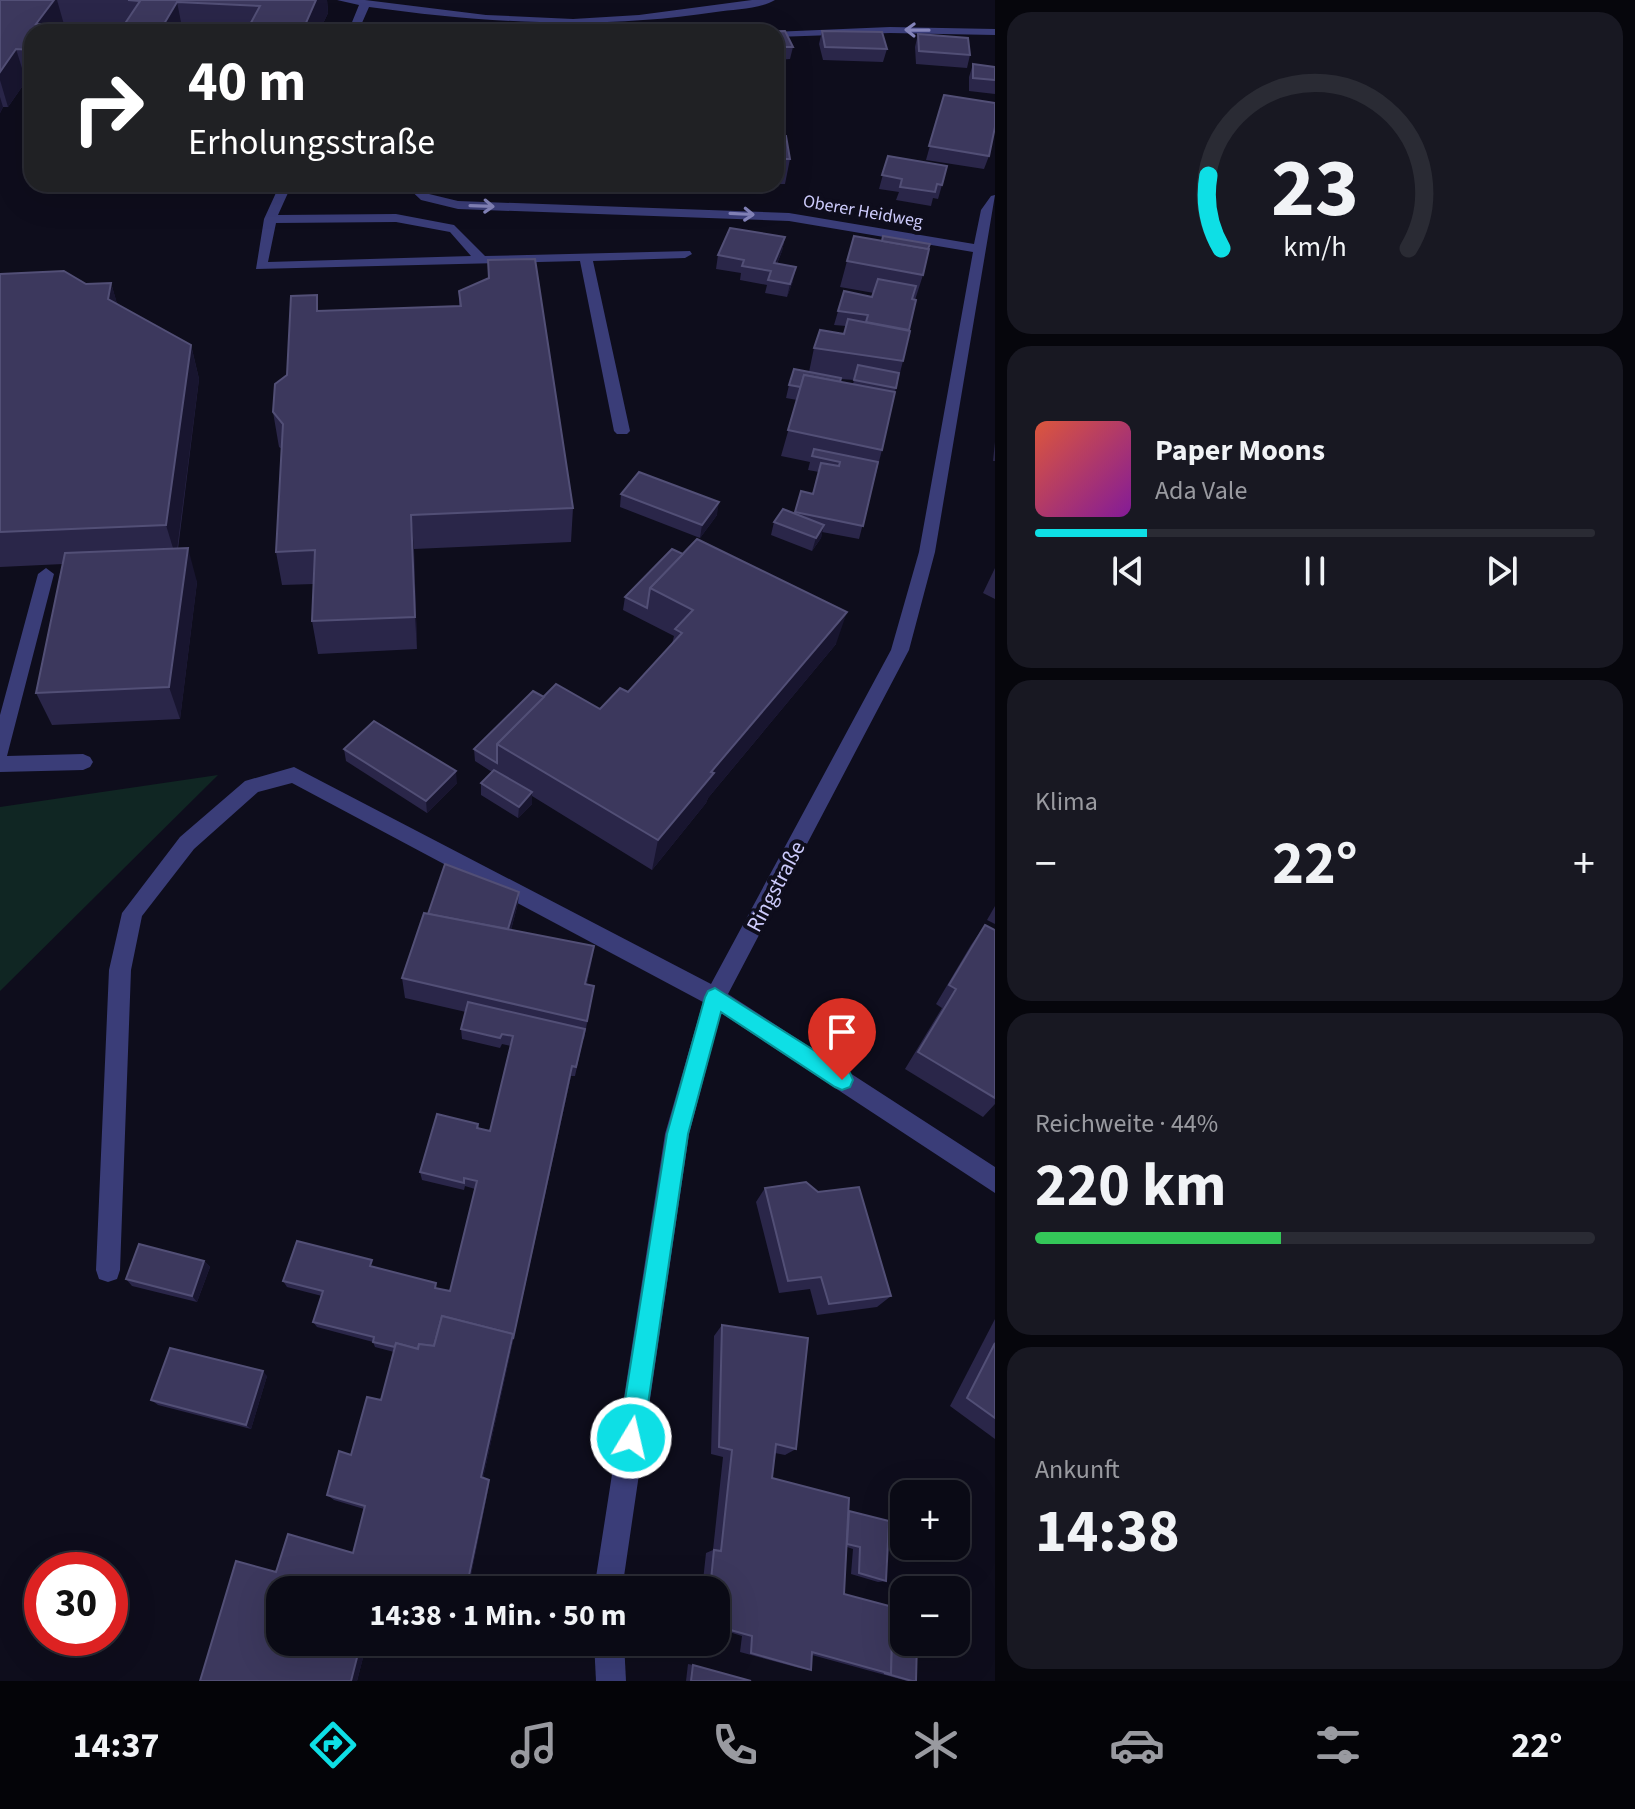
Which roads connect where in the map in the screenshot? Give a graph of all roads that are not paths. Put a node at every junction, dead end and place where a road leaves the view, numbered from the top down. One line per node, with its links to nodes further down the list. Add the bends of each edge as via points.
1 (342, 0): 4 (street)
2 (770, 0): 3 (street)
3 (753, 2): 4 (street, via 580,22 506,20)
4 (365, 3): 5 (street)
5 (356, 24)
6 (995, 32): 7 (street, one-way to 7)
7 (784, 34)
8 (282, 192): 11 (street)
9 (419, 192): 12 (street, Oberer Heidweg, one-way to 12, via 458,205 789,217)
10 (995, 199): 12 (street, Ringstraße, via 987,210)
11 (270, 219): 15 (street, via 396,218 454,229); 15 (street, via 261,266)
12 (979, 249): 21 (street, Ringstraße, via 927,552 900,650)
13 (685, 254): 14 (street)
14 (586, 257): 15 (street); 16 (street)
15 (482, 260)
16 (622, 431)
17 (46, 574): 18 (street)
18 (0, 751)
19 (83, 762): 20 (street)
20 (0, 764)
21 (715, 997): 22 (street); 23 (street, via 294,775 252,786 187,843 132,913 120,970); 24 (street, Ringstraße, via 677,1134)
22 (995, 1181)
23 (108, 1270)
24 (610, 1576)
25 (610, 1656): 26 (street)
26 (611, 1681)

